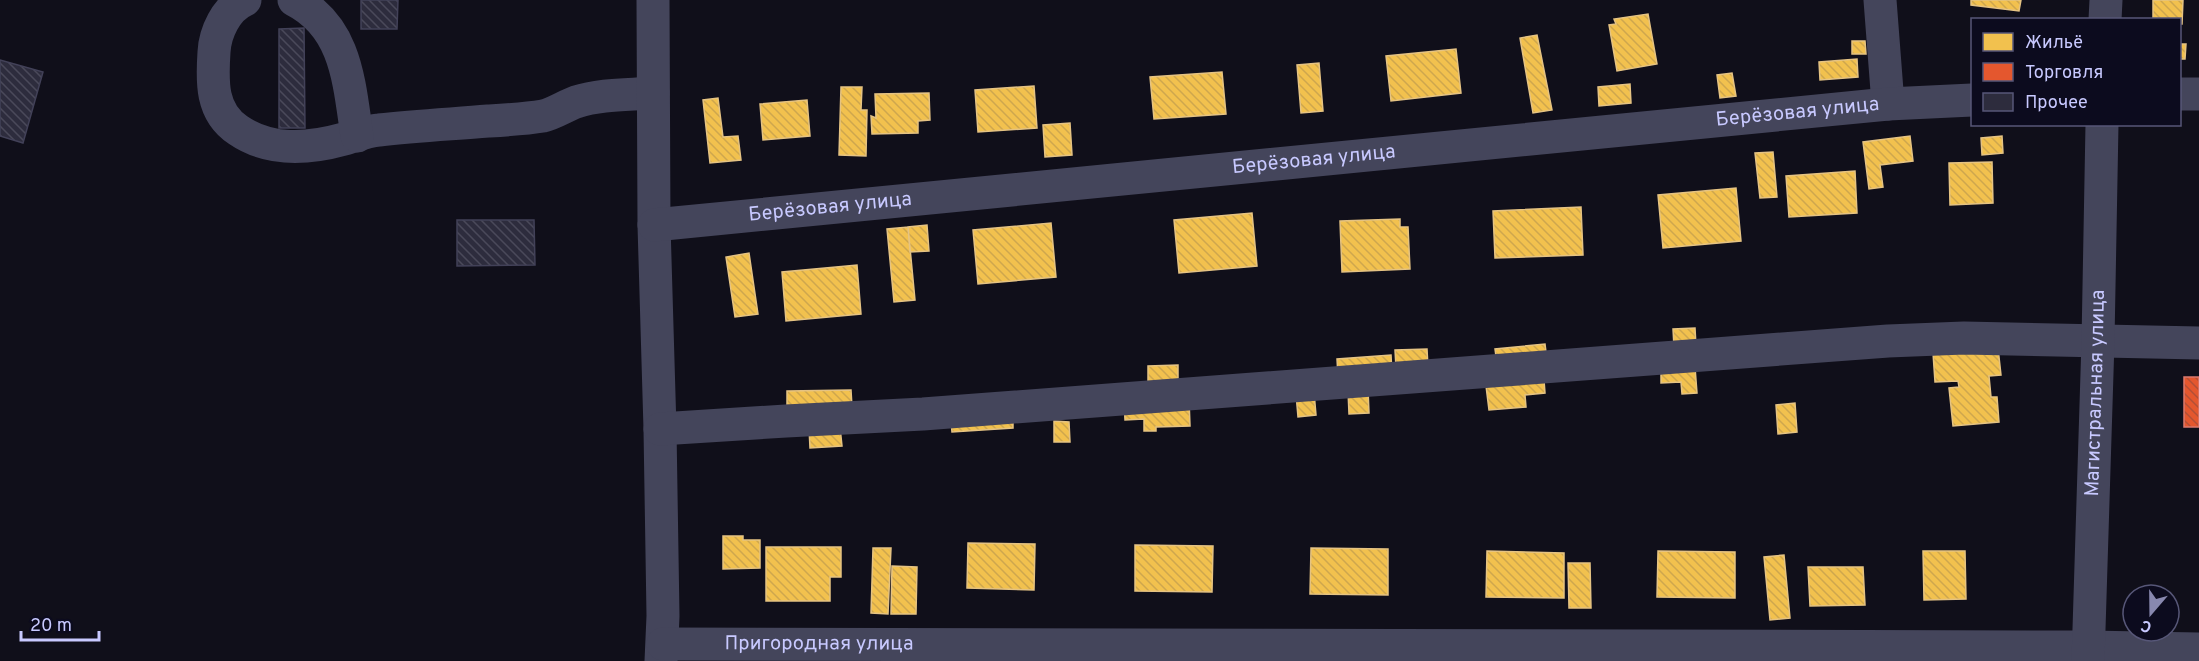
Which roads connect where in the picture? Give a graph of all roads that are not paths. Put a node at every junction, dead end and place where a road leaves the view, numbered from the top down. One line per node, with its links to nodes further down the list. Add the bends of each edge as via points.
1 (245, 0): 13 (street, via 224,19 214,45 214,95 222,115 238,130 283,147 306,147)
2 (294, 0): 13 (street, via 324,21 337,47 348,74)
3 (653, 0): 7 (street)
4 (1880, 0): 11 (street)
5 (2106, 0): 6 (street)
6 (2105, 18)
7 (654, 93): 13 (street, via 575,102 543,116 375,130); 14 (street)
8 (2181, 94): 9 (street)
9 (2199, 94)
10 (1971, 100): 11 (street, Берёзовая улица)
11 (1888, 104): 14 (street, Берёзовая улица)
12 (2102, 126): 15 (street, Магистральная улица)
13 (357, 136)
14 (654, 225): 17 (street)
15 (2098, 340): 16 (street); 17 (street, via 1888,341 923,414); 20 (street, Магистральная улица)
16 (2199, 343)
17 (660, 429): 19 (street)
18 (2199, 649): 20 (street, Пригородная улица)
19 (662, 652): 20 (street, Пригородная улица)
20 (2088, 654)

